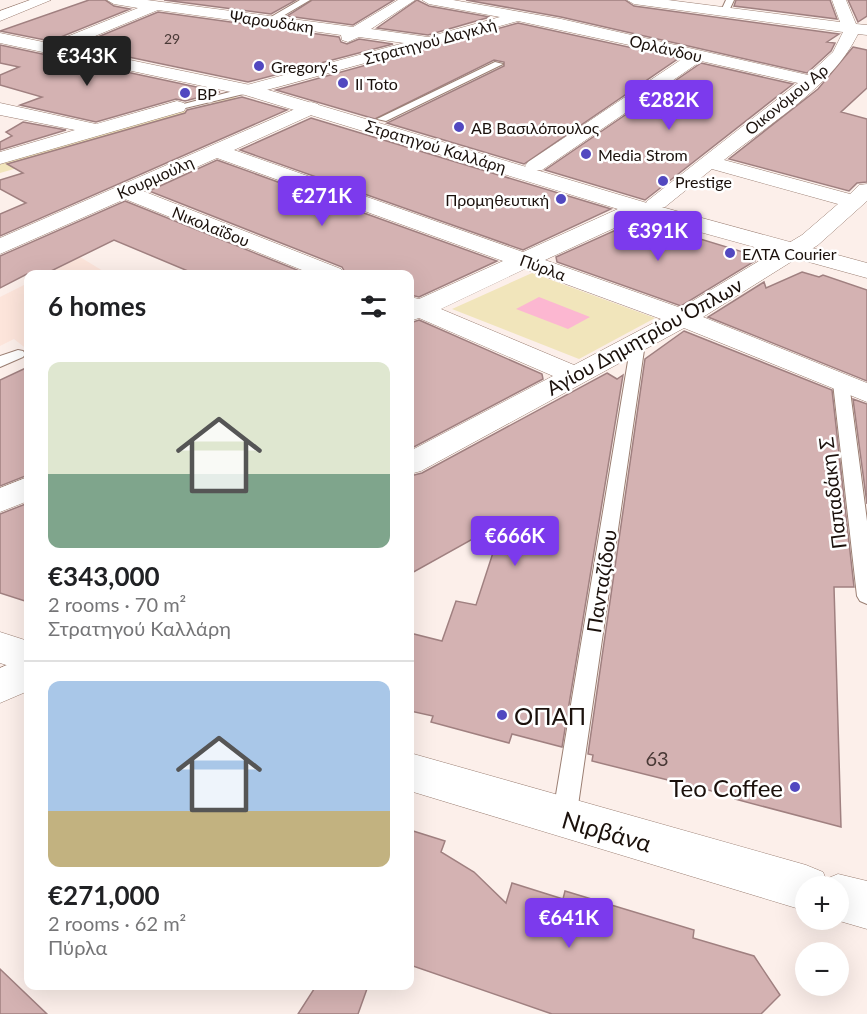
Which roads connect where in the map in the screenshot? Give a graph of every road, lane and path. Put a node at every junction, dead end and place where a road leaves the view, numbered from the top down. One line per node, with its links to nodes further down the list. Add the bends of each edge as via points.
1 (44, 0): 12 (street)
2 (114, 0): 8 (street, Ψαρουδάκη)
3 (306, 0): 14 (lane)
4 (408, 0): 19 (street)
5 (429, 0): 13 (street, Ορλάνδου)
6 (838, 0): 16 (street)
7 (632, 2): 10 (street)
8 (164, 3): 14 (street, Ψαρουδάκη); 22 (street)
9 (544, 6): 13 (street, Στρατηγού Δαγκλή)
10 (727, 7): 16 (street)
11 (591, 15): 15 (street)
12 (0, 16)
13 (519, 16): 15 (street, Ορλάνδου); 21 (street, Στρατηγού Δαγκλή)
14 (268, 21): 19 (street, Ψαρουδάκη)
15 (561, 24): 25 (street, Ορλάνδου)
16 (850, 28): 18 (street); 27 (street, Οικονόμου Αρ, via 840,54)
17 (0, 30): 22 (street, Στρατηγού Καλλάρη)
18 (867, 30)
19 (356, 32): 21 (street, Ψαρουδάκη); 23 (street)
20 (0, 38): 28 (street, Στρατηγού Καλλάρη)
21 (430, 42): 28 (street, Στρατηγού Δαγκλή)
22 (65, 44): 28 (street, Στρατηγού Καλλάρη)
23 (336, 44)
24 (317, 55): 28 (street)
25 (699, 55): 27 (street, Ορλάνδου); 37 (street)
26 (498, 64): 32 (lane)
27 (812, 81): 36 (street, Οικονόμου Αρ)
28 (259, 87): 29 (lane, Στρατηγού Δαγκλή); 30 (street, Στρατηγού Καλλάρη); 32 (street, Στρατηγού Καλλάρη)
29 (177, 107): 35 (street, Στρατηγού Δαγκλή)
30 (311, 108): 34 (street, Κουρμούλη); 40 (street, Στρατηγού Καλλάρη)
31 (0, 109): 33 (street)
32 (382, 119): 37 (street, Στρατηγού Καλλάρη)
33 (88, 127)
34 (215, 150): 38 (street, Κουρμούλη); 44 (street, Πύρλα)
35 (0, 158)
36 (708, 162): 39 (street); 40 (street, Οικονόμου Αρ)
37 (535, 166): 40 (street, Στρατηγού Καλλάρη)
38 (123, 191): 42 (street, Κουρμούλη); 45 (street, Νικολαΐδου)
39 (862, 197): 41 (street, Αγίου Δημητρίου Όπλων)
40 (648, 205): 41 (street, Στρατηγού Καλλάρη); 44 (street, Οικονόμου Αρ)
41 (802, 245): 43 (street, Στρατηγού Καλλάρη); 46 (street, Στρατηγού Καλλάρη); 49 (street, Αγίου Δημητρίου Όπλων)
42 (0, 247)
43 (867, 256)
44 (526, 261): 47 (street, Οικονόμου Αρ); 49 (street, Πύρλα)
45 (322, 270)
46 (867, 271)
47 (414, 308)
48 (414, 310): 53 (street)
49 (683, 318): 50 (street, Αγίου Δημητρίου Όπλων); 54 (street, Πύρλα)
50 (638, 343): 53 (street, Αγίου Δημητρίου Όπλων); 65 (lane, Πανταζίδου)
51 (18, 354): 52 (lane)
52 (0, 362)
53 (574, 375): 56 (street, Αγίου Δημητρίου Όπλων)
54 (841, 383): 55 (street, Πύρλα); 59 (lane, Παπαδάκη Σ)
55 (867, 393)
56 (414, 462)
57 (24, 490): 58 (street)
58 (0, 501)
59 (867, 597)
60 (0, 647): 61 (street)
61 (24, 656)
62 (24, 674): 63 (street)
63 (0, 687)
64 (414, 773): 65 (street, Νιρβάνα)
65 (564, 819): 66 (street, Νιρβάνα)
66 (795, 885)
67 (849, 900): 68 (street)
68 (867, 905)

